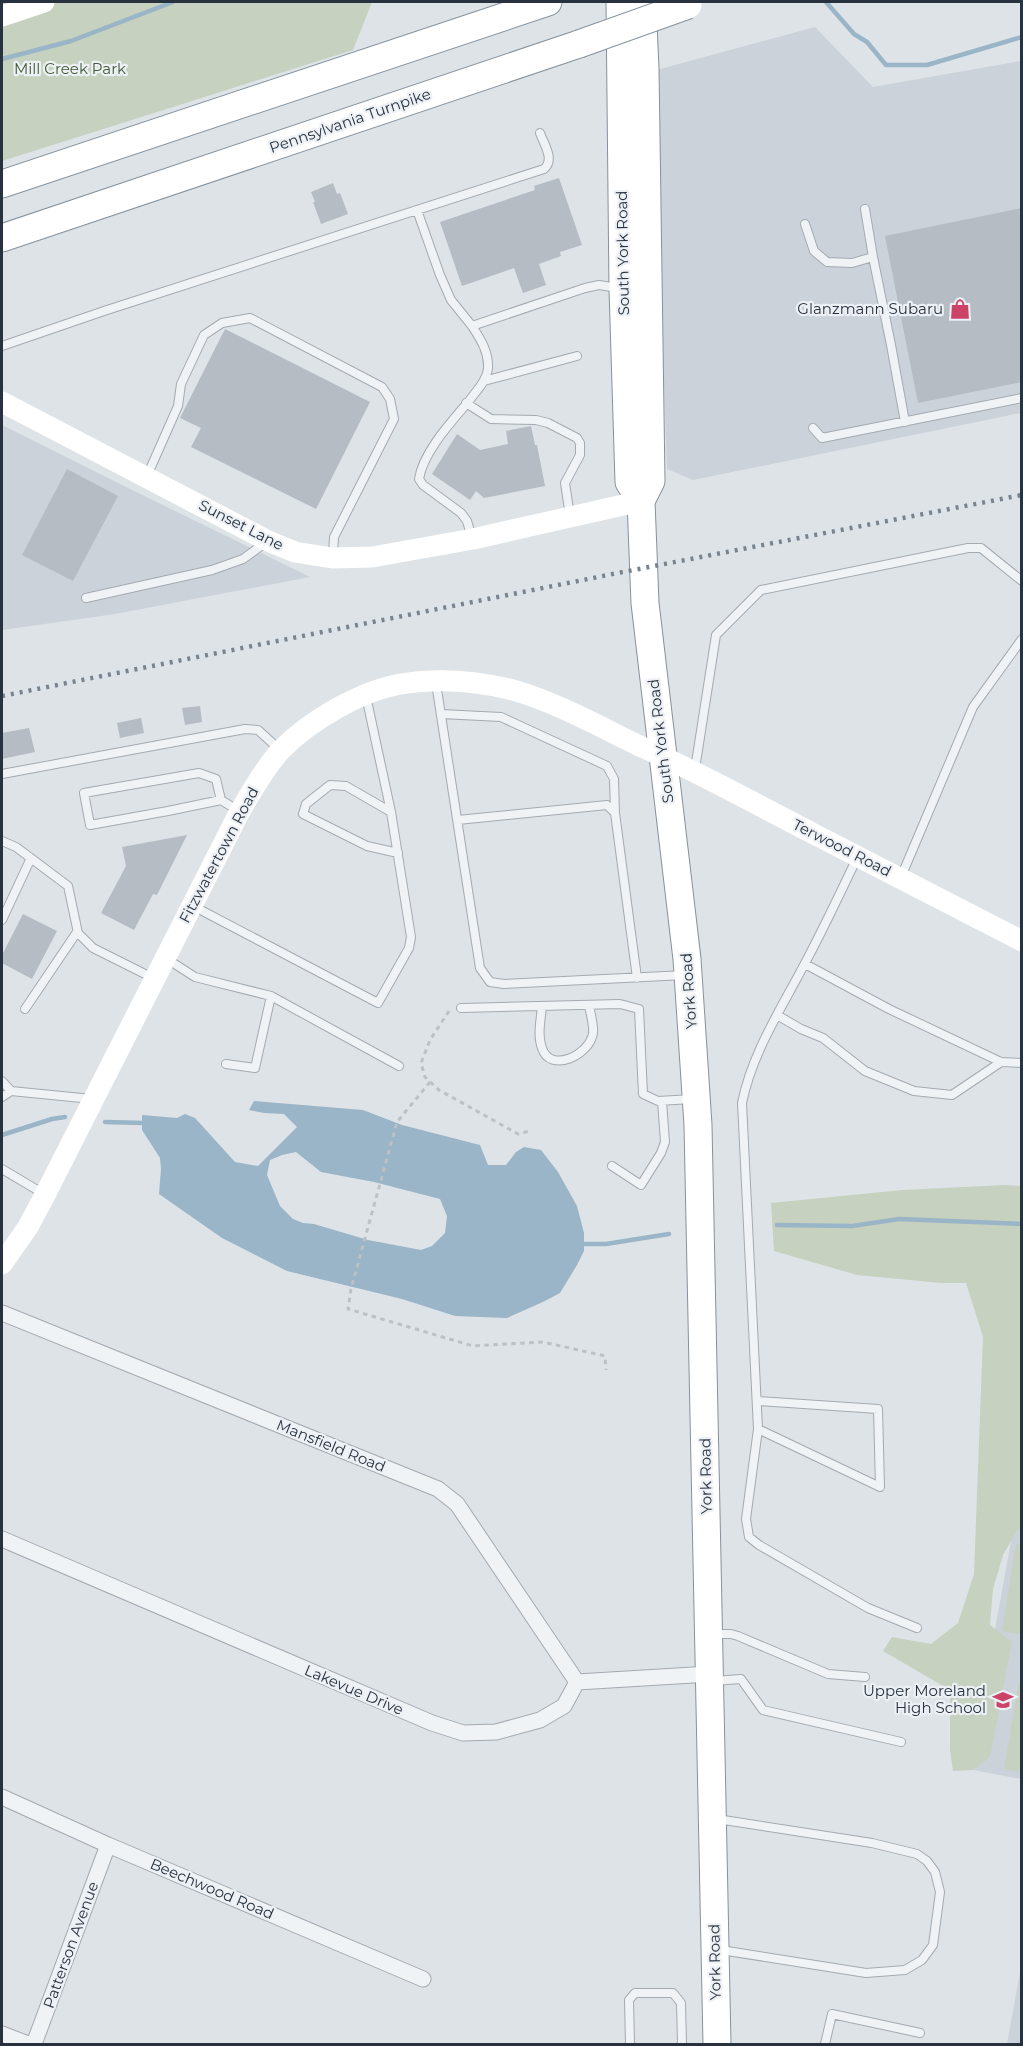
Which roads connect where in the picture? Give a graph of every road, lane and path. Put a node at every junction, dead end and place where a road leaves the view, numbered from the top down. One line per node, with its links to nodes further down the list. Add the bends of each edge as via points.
1 (44, 2): 6 (street)
2 (548, 2): 8 (highway)
3 (620, 2): 14 (highway, South York Road)
4 (642, 2): 25 (highway, South York Road, via 651,481)
5 (693, 3): 12 (highway, Pennsylvania Turnpike, bridge)
6 (2, 16)
7 (540, 132): 10 (lane, via 549,161 544,170)
8 (2, 184)
9 (865, 209): 13 (lane)
10 (417, 210): 15 (lane, via 450,300); 16 (lane)
11 (805, 224): 13 (lane, via 814,251 827,262)
12 (2, 238)
13 (873, 257): 22 (lane)
14 (623, 289): 15 (lane, via 599,285); 25 (highway, South York Road, via 629,482)
15 (472, 326): 18 (lane, via 486,353 488,370)
16 (2, 346)
17 (577, 356): 18 (lane)
18 (484, 381): 21 (lane)
19 (1022, 398): 22 (lane)
20 (2, 402): 24 (street, Sunset Lane)
21 (466, 403): 26 (lane, via 491,419 536,420 577,438 580,455 565,483); 27 (lane, via 430,453 420,479 461,513)
22 (905, 422): 23 (lane, via 822,438)
23 (813, 428)
24 (146, 477): 28 (street, Sunset Lane); 29 (lane, via 204,335 222,323 250,318 382,387 390,399 394,419 334,537)
25 (641, 501): 26 (street, Sunset Lane); 37 (highway, South York Road, via 645,603)
26 (571, 517): 27 (street, Sunset Lane)
27 (473, 539): 29 (street, Sunset Lane, via 372,556)
28 (268, 541): 29 (street, Sunset Lane, via 295,552); 31 (lane, via 243,559 212,570)
29 (332, 558)
30 (1022, 580): 38 (lane, via 981,549 968,548 761,590 716,636)
31 (86, 598)
32 (1022, 639): 49 (lane, via 973,707)
33 (436, 681): 34 (street, Fitzwatertown Road, via 401,684); 35 (lane); 37 (street, Fitzwatertown Road, via 472,683 541,700)
34 (366, 694): 36 (street, Fitzwatertown Road, via 314,723); 42 (lane)
35 (441, 714): 43 (lane, via 501,717 607,766 614,779); 44 (lane)
36 (281, 751): 39 (lane, via 258,730 244,729); 41 (street, Fitzwatertown Road)
37 (662, 756): 38 (street, Terwood Road); 51 (highway, South York Road)
38 (694, 772): 47 (street, Terwood Road)
39 (2, 774)
40 (221, 800): 40 (lane, via 90,825 84,793 199,773 216,779); 41 (lane)
41 (240, 811): 50 (street, Fitzwatertown Road)
42 (391, 812): 46 (lane); 46 (lane, via 346,786 330,785 306,804 303,814 367,846)
43 (615, 813): 44 (lane, via 606,806); 58 (lane)
44 (458, 820): 58 (lane, via 480,968 490,982)
45 (2, 840): 48 (lane)
46 (398, 853): 50 (lane, via 411,938 378,1003)
47 (858, 856): 49 (street, Terwood Road); 56 (lane)
48 (31, 858): 52 (lane); 53 (lane, via 68,886)
49 (900, 878): 54 (street, Terwood Road)
50 (192, 905): 55 (street, Fitzwatertown Road)
51 (681, 909): 57 (highway, York Road)
52 (2, 920)
53 (77, 932): 59 (lane, via 93,948); 64 (lane)
54 (1022, 941)
55 (165, 958): 59 (street, Fitzwatertown Road); 60 (lane, via 195,977)
56 (805, 964): 65 (lane); 66 (lane)
57 (688, 975): 58 (lane); 74 (highway, York Road)
58 (637, 978)
59 (155, 979): 75 (street, Fitzwatertown Road)
60 (271, 996): 68 (lane, via 255,1068); 69 (lane)
61 (589, 1005): 62 (lane); 62 (lane, via 593,1033 587,1048 575,1057 561,1060 550,1059 542,1050); 76 (lane, via 620,1004 639,1009 644,1094)
62 (542, 1006): 63 (lane)
63 (461, 1008): 71 (path, via 452,1008 430,1040 421,1063)
64 (25, 1009)
65 (777, 1015): 66 (lane, via 823,1038 865,1071 914,1091 952,1095); 84 (lane, via 747,1080 742,1102)
66 (1001, 1062): 67 (lane)
67 (1022, 1063)
68 (226, 1064)
69 (399, 1066)
70 (2, 1081): 72 (lane)
71 (430, 1082): 77 (path, via 518,1134); 83 (path, via 397,1122 348,1309 473,1346 543,1341 583,1350 605,1356)
72 (11, 1091): 73 (lane); 75 (lane)
73 (2, 1097)
74 (697, 1098): 76 (lane); 88 (highway, York Road)
75 (94, 1099): 80 (street, Fitzwatertown Road)
76 (662, 1101): 78 (lane, via 665,1142 641,1185)
77 (530, 1131)
78 (612, 1166)
79 (2, 1169): 80 (lane)
80 (45, 1195): 81 (street, Fitzwatertown Road)
81 (2, 1264)
82 (2, 1313): 91 (street, Mansfield Road, via 438,1489 457,1504)
83 (606, 1370)
84 (758, 1401): 85 (lane); 85 (lane, via 878,1409 880,1487)
85 (758, 1430): 87 (lane, via 746,1519 749,1537 868,1608)
86 (2, 1539): 91 (street, Lakevue Drive, via 432,1724 463,1733 495,1732 540,1720 564,1706)
87 (917, 1629)
88 (709, 1634): 89 (lane, via 738,1636 828,1674); 90 (highway, York Road)
89 (864, 1677)
90 (710, 1678): 91 (street); 92 (lane, via 741,1679 763,1710); 94 (highway, York Road)
91 (577, 1682)
92 (901, 1742)
93 (2, 1797): 95 (street, Beechwood Road)
94 (713, 1818): 96 (highway, York Road); 96 (lane, via 872,1843 917,1854 935,1872 940,1892 933,1945 922,1960 905,1970 866,1973)
95 (108, 1845): 97 (street, Beechwood Road); 101 (street, Patterson Avenue)
96 (715, 1949): 104 (highway, York Road)
97 (423, 1978)
98 (920, 2033): 105 (lane, via 832,2014)
99 (2, 2034): 100 (street)
100 (28, 2044)
101 (34, 2044)
102 (630, 2044): 103 (lane, via 629,2000 635,1993 674,1993 681,2003)
103 (682, 2044)
104 (717, 2044)
105 (825, 2044)

